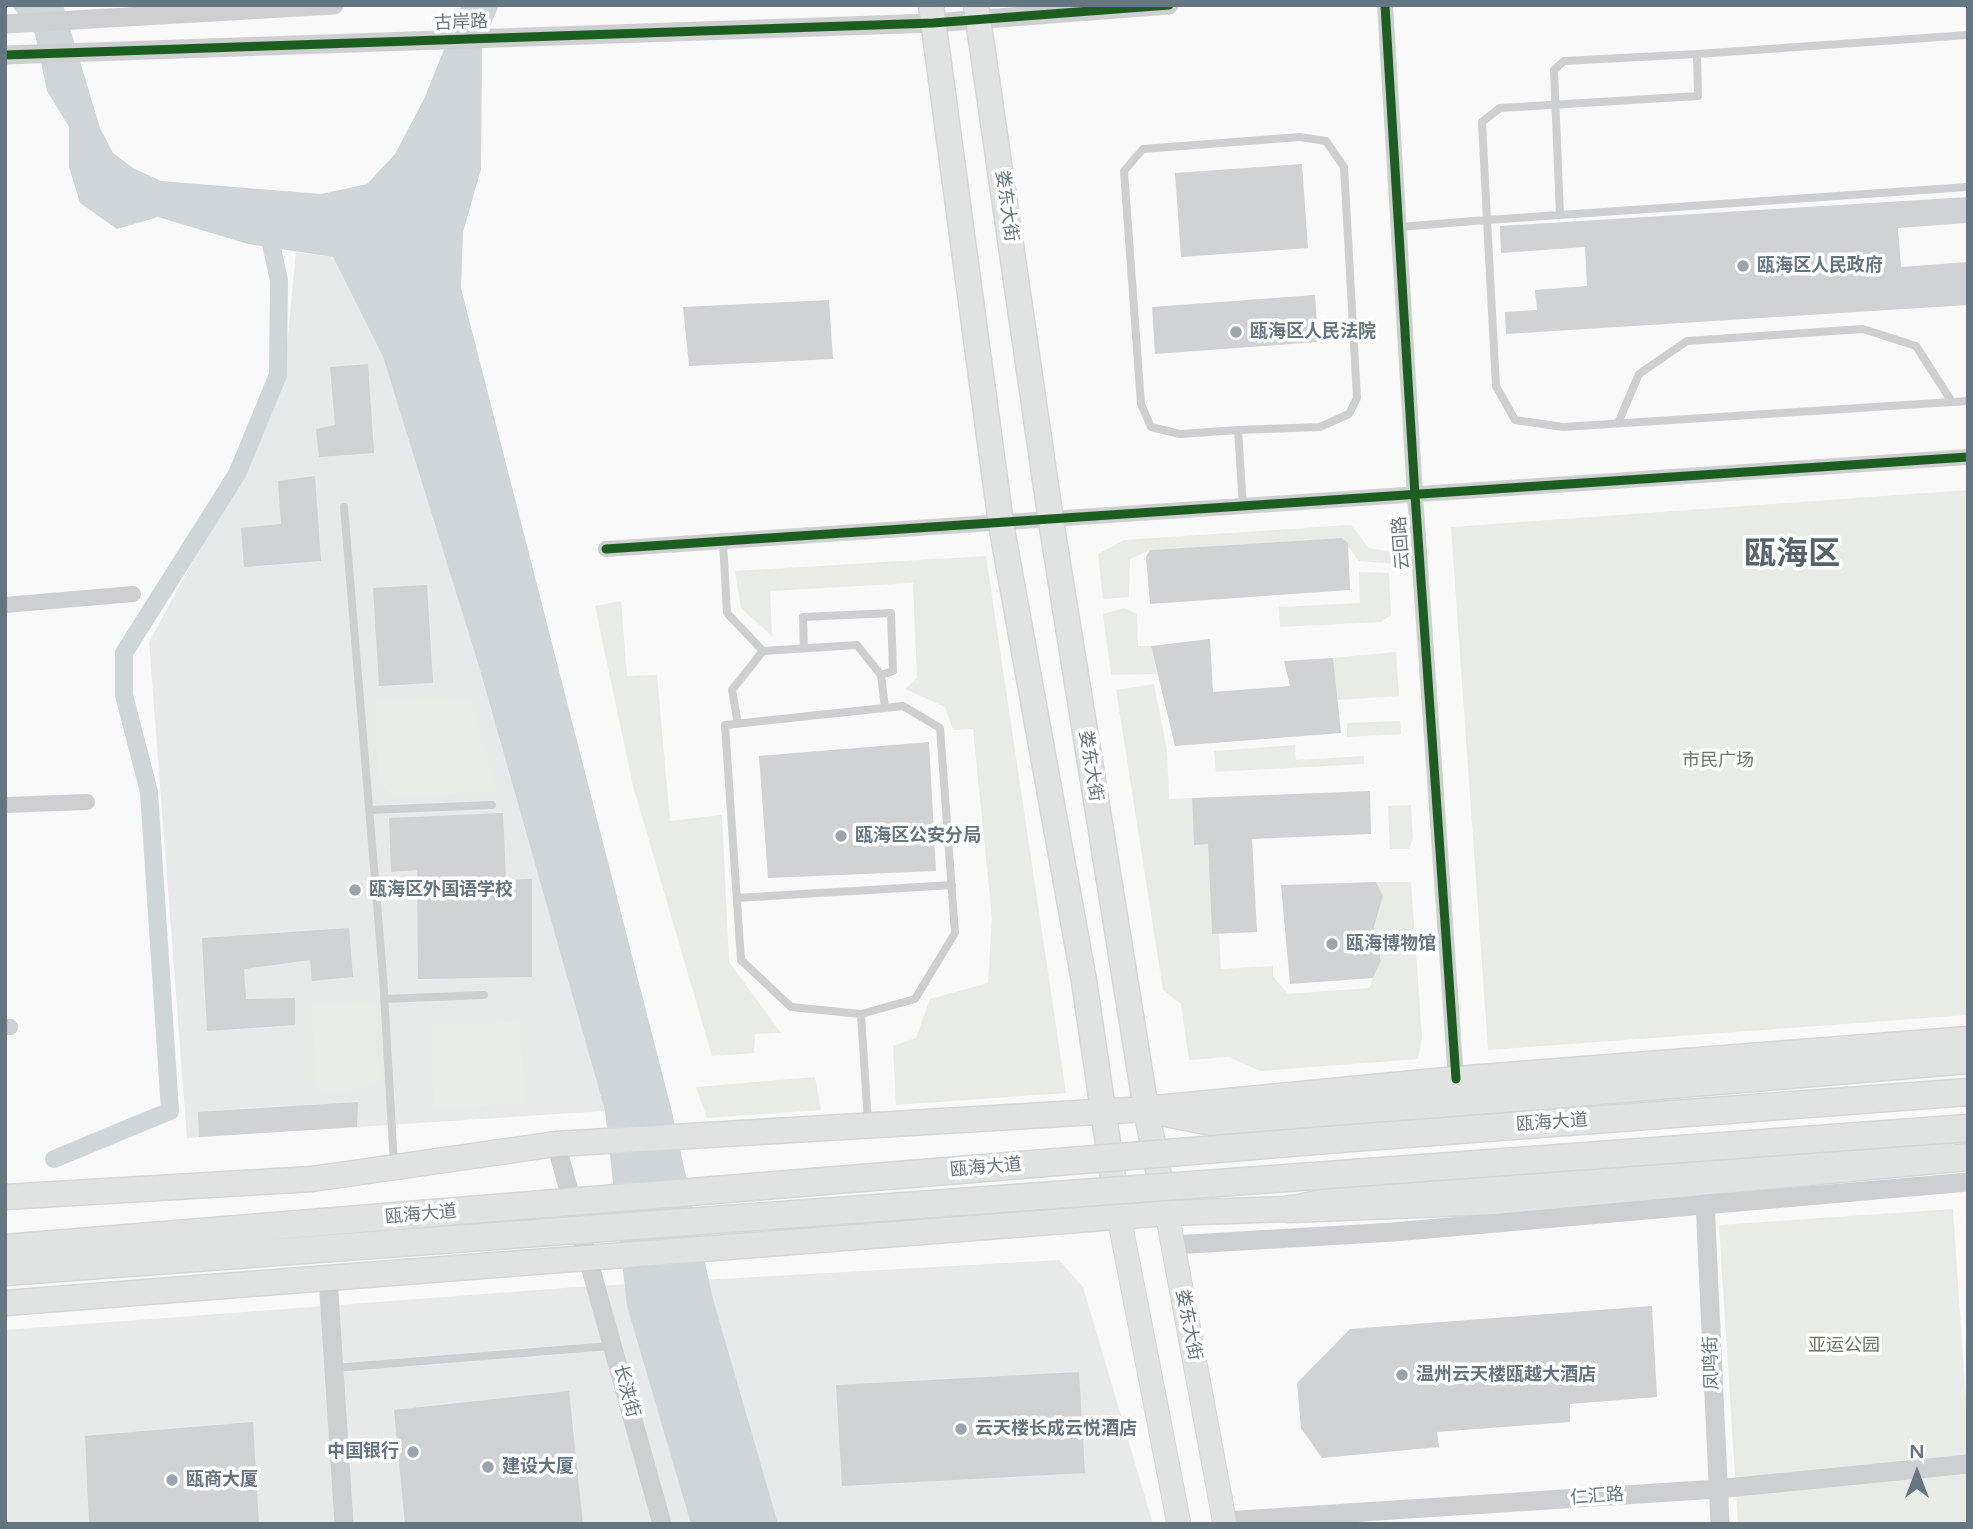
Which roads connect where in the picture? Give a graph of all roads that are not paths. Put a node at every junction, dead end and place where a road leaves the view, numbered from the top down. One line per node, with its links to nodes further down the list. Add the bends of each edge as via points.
1 (334, 5): 6 (street)
2 (1169, 5): 4 (street, 古岸路)
3 (1385, 5): 14 (street, 云回路)
4 (978, 12): 5 (street, 古岸路); 23 (main road, 娄东大街)
5 (932, 14): 9 (street, 古岸路); 24 (main road)
6 (5, 24)
7 (1968, 35): 8 (lane)
8 (1697, 54): 10 (lane, via 1564,61 1554,70); 10 (lane, via 1698,96)
9 (5, 55)
10 (1554, 104): 12 (lane); 13 (lane, via 1500,108 1482,122)
11 (1968, 187): 12 (lane)
12 (1560, 215): 13 (lane)
13 (1487, 220): 14 (lane); 17 (lane, via 1496,386 1515,420 1563,427)
14 (1399, 227): 20 (street, 云回路)
15 (1968, 401): 16 (lane)
16 (1952, 402): 17 (lane); 17 (lane, via 1916,346 1863,329 1687,341 1639,374)
17 (1618, 423)
18 (1238, 430): 18 (lane, via 1320,427 1349,414 1357,398 1344,167 1326,141 1300,136 1143,149 1124,171 1141,404 1151,427 1180,434); 22 (lane)
19 (1968, 457): 20 (street)
20 (1415, 495): 22 (street); 45 (street, 云回路)
21 (344, 507): 37 (lane)
22 (1243, 507): 23 (street)
23 (1051, 521): 24 (street); 47 (main road, 娄东大街)
24 (1001, 524): 25 (street); 48 (main road)
25 (723, 542): 26 (street); 30 (lane, via 727,614)
26 (607, 549)
27 (133, 594): 28 (street)
28 (5, 605)
29 (804, 648): 30 (lane); 31 (lane, via 856,645); 31 (lane, via 803,617 891,613 893,671)
30 (763, 651): 33 (lane, via 732,690)
31 (881, 674): 32 (lane)
32 (885, 708): 33 (lane); 38 (lane, via 903,706 940,728)
33 (738, 724): 39 (lane, via 725,725)
34 (87, 802): 35 (street)
35 (5, 805)
36 (492, 805): 37 (lane)
37 (369, 810): 41 (lane)
38 (951, 886): 39 (lane); 42 (lane, via 955,933 915,999)
39 (737, 898): 42 (lane, via 741,960 761,979 791,1007)
40 (484, 995): 41 (lane)
41 (384, 999): 54 (lane)
42 (861, 1014): 49 (lane)
43 (1968, 1039): 45 (main road)
44 (1968, 1060): 47 (highway, via 1217,1123)
45 (1456, 1079): 47 (main road)
46 (1968, 1092): 62 (highway, 瓯海大道, bridge)
47 (1146, 1110): 48 (main road); 59 (main road, 娄东大街)
48 (1104, 1112): 49 (main road); 60 (main road)
49 (869, 1126): 51 (main road)
50 (1968, 1128): 64 (highway, 瓯海大道, bridge)
51 (556, 1144): 54 (main road); 63 (street, 长浃街)
52 (1968, 1145): 58 (main road, via 1377,1190)
53 (1968, 1157): 58 (highway, via 1494,1201)
54 (394, 1167): 56 (main road, via 312,1179)
55 (1968, 1182): 57 (street)
56 (11, 1197)
57 (1705, 1202): 61 (street, via 1393,1231); 70 (street, 凤鸣街)
58 (1290, 1209): 59 (main road)
59 (1167, 1213): 60 (main road); 61 (main road, 娄东大街)
60 (1119, 1217): 63 (main road); 74 (main road)
61 (1173, 1245): 71 (main road, 娄东大街)
62 (5, 1248)
63 (590, 1258): 65 (main road); 67 (street, 长浃街)
64 (5, 1272)
65 (328, 1278): 66 (main road); 68 (street)
66 (5, 1303)
67 (613, 1345): 68 (lane); 73 (street, 长浃街)
68 (334, 1368): 72 (street)
69 (1968, 1464): 70 (street, 仁汇路)
70 (1717, 1489): 71 (street, 仁汇路); 75 (street, 凤鸣街)
71 (1225, 1522)
72 (344, 1524)
73 (662, 1524)
74 (1179, 1524)
75 (1720, 1524)

